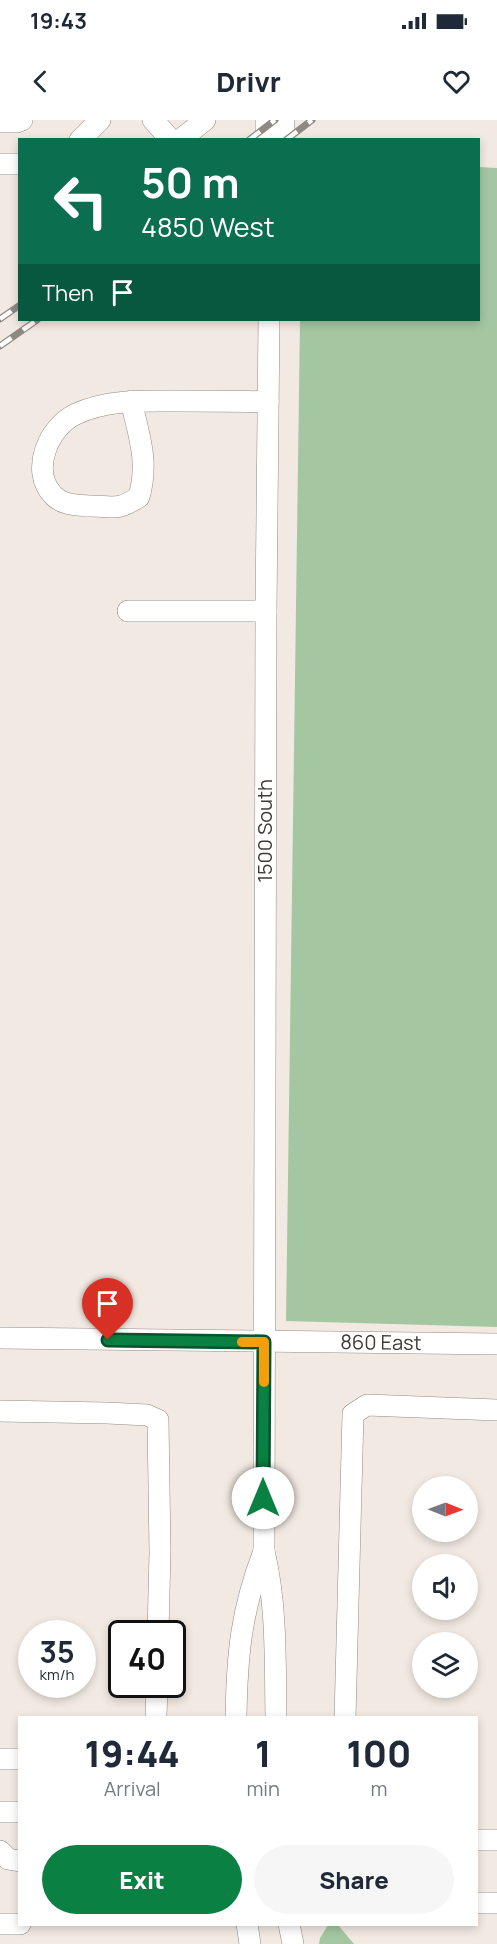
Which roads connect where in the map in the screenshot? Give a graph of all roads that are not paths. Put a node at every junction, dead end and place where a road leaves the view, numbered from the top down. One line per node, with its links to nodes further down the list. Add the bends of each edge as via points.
1 (22, 120): 7 (street)
2 (100, 120): 8 (street)
3 (153, 120): 9 (street)
4 (205, 120): 10 (street)
5 (266, 120): 11 (street)
6 (284, 120): 12 (street)
7 (0, 122)
8 (82, 138)
9 (169, 138)
10 (182, 138)
11 (266, 138)
12 (283, 138)
13 (0, 164): 14 (street)
14 (18, 164)
15 (269, 321): 17 (street, 1500 South)
16 (131, 401): 16 (street, via 74,415 59,428 48,442 42,467 45,483 54,497 68,504 122,508 140,497 145,459); 17 (street)
17 (268, 402): 19 (street, 1500 South)
18 (128, 610): 19 (street)
19 (266, 611): 21 (street, 1500 South)
20 (0, 1338): 21 (street, 860 East)
21 (264, 1342): 22 (street, 860 East); 25 (street, 1500 South)
22 (497, 1344)
23 (497, 1410): 31 (street, via 367,1405 353,1414)
24 (0, 1411): 26 (street, via 147,1415 158,1420)
25 (264, 1551): 29 (street, via 242,1624); 30 (street, via 275,1615)
26 (158, 1620)
27 (157, 1698): 28 (street)
28 (156, 1716)
29 (236, 1716)
30 (276, 1716)
31 (345, 1716)
32 (0, 1759): 33 (street)
33 (18, 1759)
34 (0, 1812): 35 (street)
35 (18, 1812)
36 (478, 1840): 37 (street)
37 (497, 1840)
38 (0, 1851): 39 (street, via 8,1859)
39 (18, 1861)
40 (478, 1903): 41 (street)
41 (497, 1903)
42 (0, 1924): 43 (street)
43 (18, 1924)
44 (246, 1926): 46 (street)
45 (289, 1926): 47 (street)
46 (250, 1944)
47 (293, 1944)

